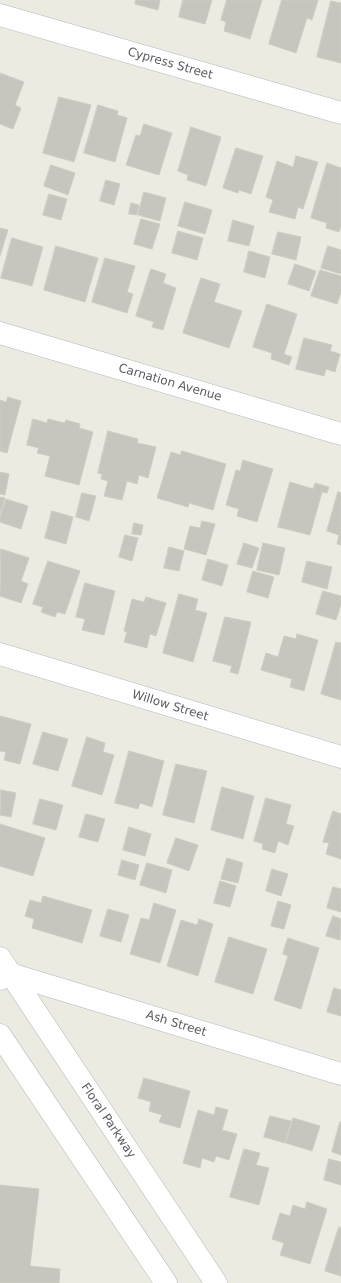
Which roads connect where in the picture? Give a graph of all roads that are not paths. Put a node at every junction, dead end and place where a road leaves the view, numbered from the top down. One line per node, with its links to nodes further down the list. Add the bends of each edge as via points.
1 (0, 15): 2 (street, Cypress Street)
2 (341, 113)
3 (0, 333): 4 (street, Carnation Avenue)
4 (341, 434)
5 (0, 654): 6 (street, Willow Street)
6 (341, 757)
7 (3, 970): 9 (street, Ash Street); 11 (street, Floral Parkway)
8 (0, 1035): 10 (street)
9 (341, 1074)
10 (166, 1283)
11 (216, 1283)

